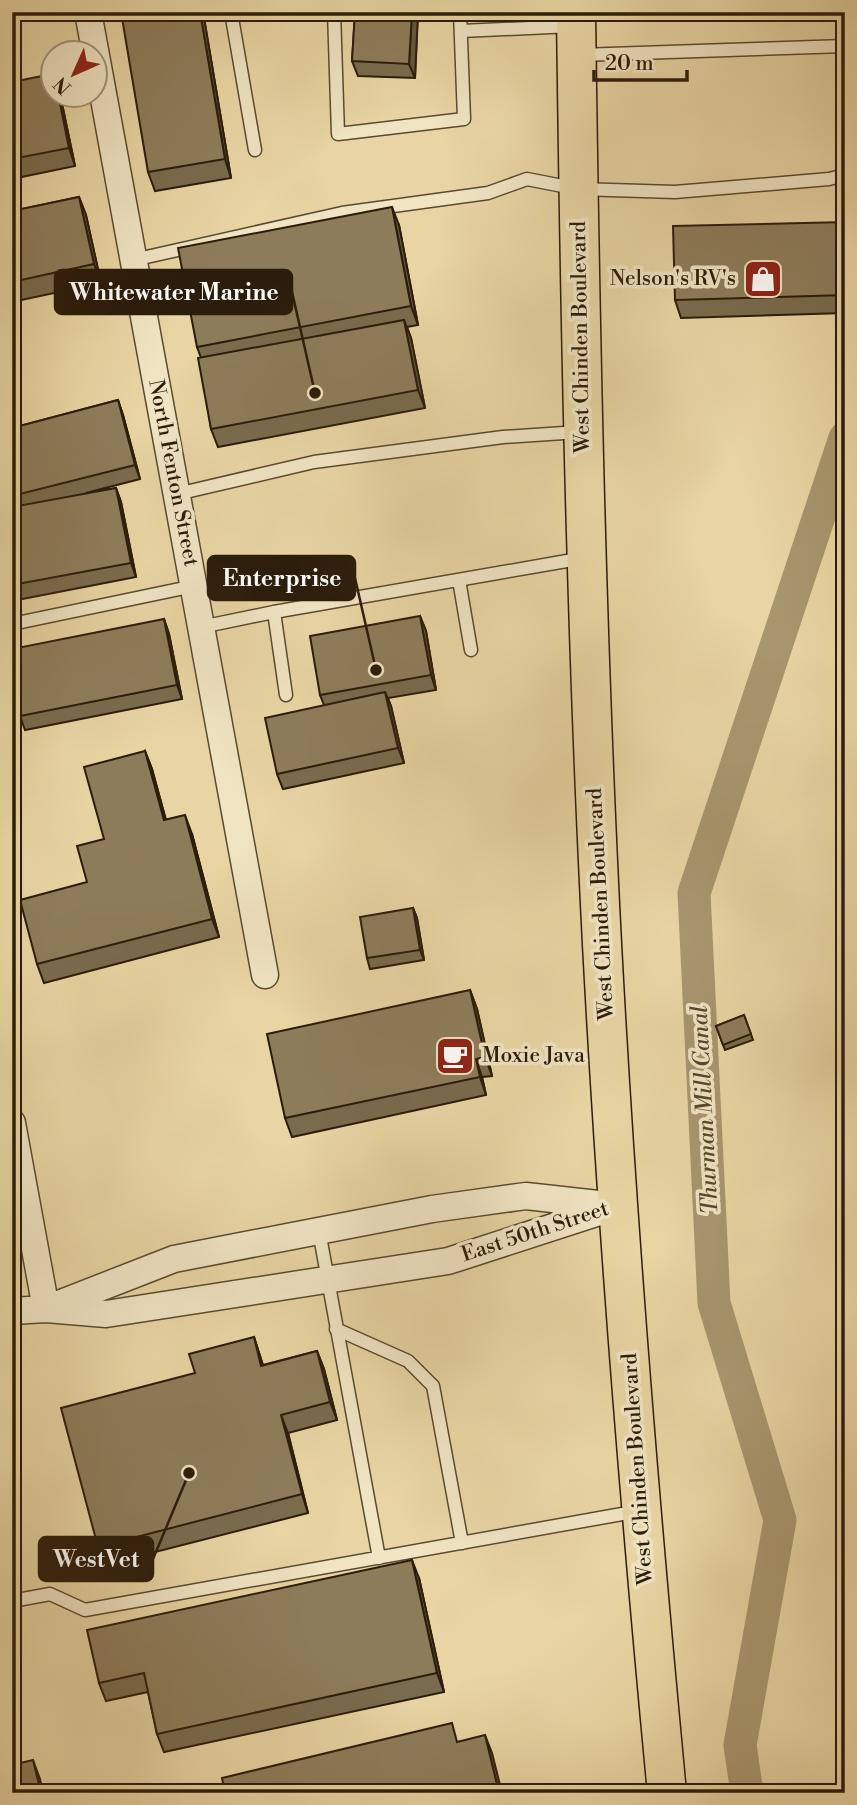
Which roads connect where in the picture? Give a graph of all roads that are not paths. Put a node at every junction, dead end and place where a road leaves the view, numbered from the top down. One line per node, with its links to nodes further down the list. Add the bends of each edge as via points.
1 (88, 12): 11 (street, North Fenton Street)
2 (231, 12): 8 (lane)
3 (334, 12): 5 (lane, via 338,134 464,119)
4 (460, 12): 5 (lane)
5 (461, 31): 6 (lane)
6 (576, 31): 7 (lane); 10 (main road, West Chinden Boulevard)
7 (845, 46)
8 (255, 150)
9 (845, 175): 10 (lane, via 675,192)
10 (578, 189): 11 (lane, via 527,179 488,193 342,213); 12 (main road, West Chinden Boulevard)
11 (133, 260): 13 (street, North Fenton Street)
12 (583, 432): 13 (lane, via 503,437 314,462); 14 (main road, West Chinden Boulevard)
13 (177, 494): 16 (street, North Fenton Street)
14 (588, 558): 15 (lane); 24 (main road, West Chinden Boulevard, via 599,874)
15 (459, 580): 17 (lane); 20 (lane)
16 (194, 586): 18 (lane); 19 (street, North Fenton Street)
17 (274, 612): 19 (lane); 21 (lane)
18 (12, 624)
19 (201, 627): 22 (street, North Fenton Street)
20 (471, 650)
21 (286, 695)
22 (265, 975)
23 (12, 1124): 27 (street)
24 (618, 1206): 25 (street, East 50th Street, via 526,1196); 26 (street, East 50th Street, via 448,1261); 30 (main road, West Chinden Boulevard)
25 (319, 1231): 26 (lane); 27 (street, East 50th Street, via 174,1259)
26 (327, 1279): 27 (street, East 50th Street, via 106,1314); 29 (lane)
27 (46, 1309): 28 (street, East 50th Street)
28 (12, 1311)
29 (336, 1329): 31 (lane, via 408,1361 433,1386); 32 (lane)
30 (641, 1511): 31 (lane); 34 (main road, West Chinden Boulevard)
31 (462, 1543): 32 (lane)
32 (379, 1558): 33 (lane, via 85,1611 50,1594)
33 (12, 1601)
34 (667, 1793)

